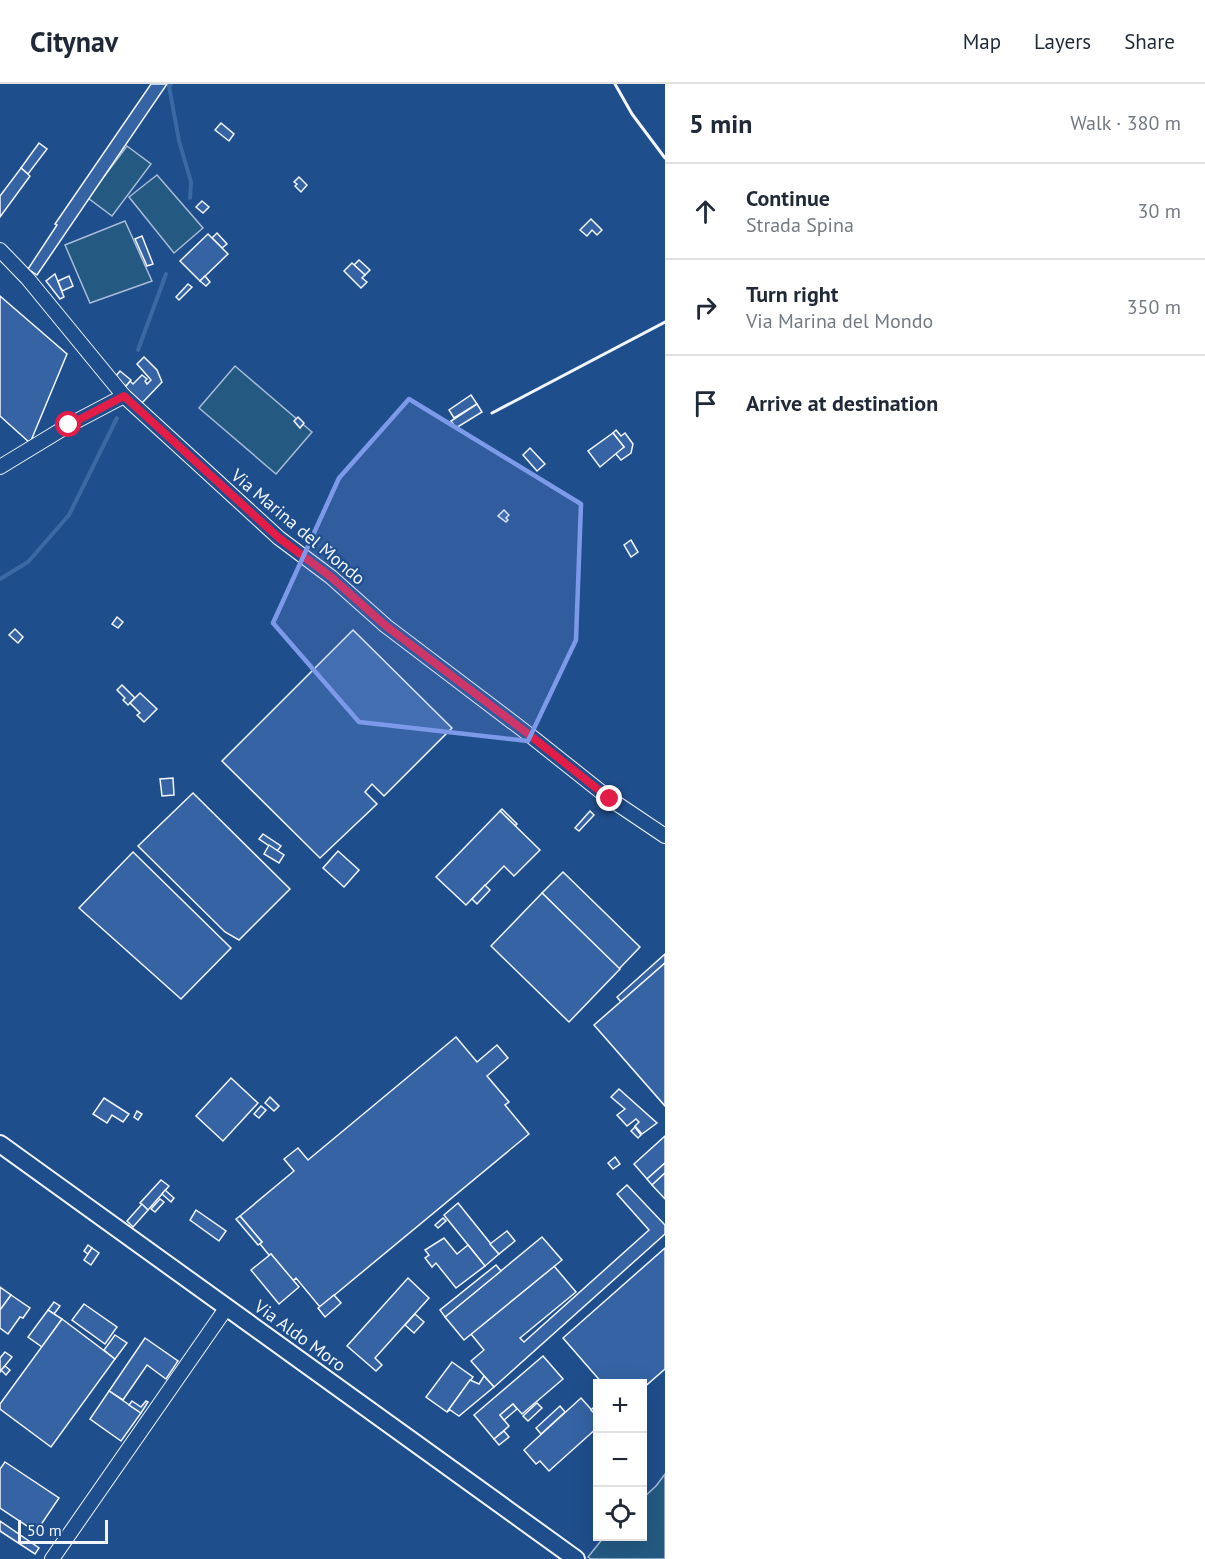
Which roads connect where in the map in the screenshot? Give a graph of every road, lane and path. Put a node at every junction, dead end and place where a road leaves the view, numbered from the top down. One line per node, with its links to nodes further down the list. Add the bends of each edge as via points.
1 (0, 250): 2 (street, Via Marina del Mondo)
2 (124, 396): 3 (street); 4 (street, Via Marina del Mondo, via 279,538 386,626 610,799)
3 (0, 467)
4 (665, 836)
5 (0, 1144): 6 (main road, Via Aldo Moro)
6 (227, 1307): 7 (street); 8 (main road, Via Aldo Moro)
7 (52, 1559)
8 (576, 1559)

